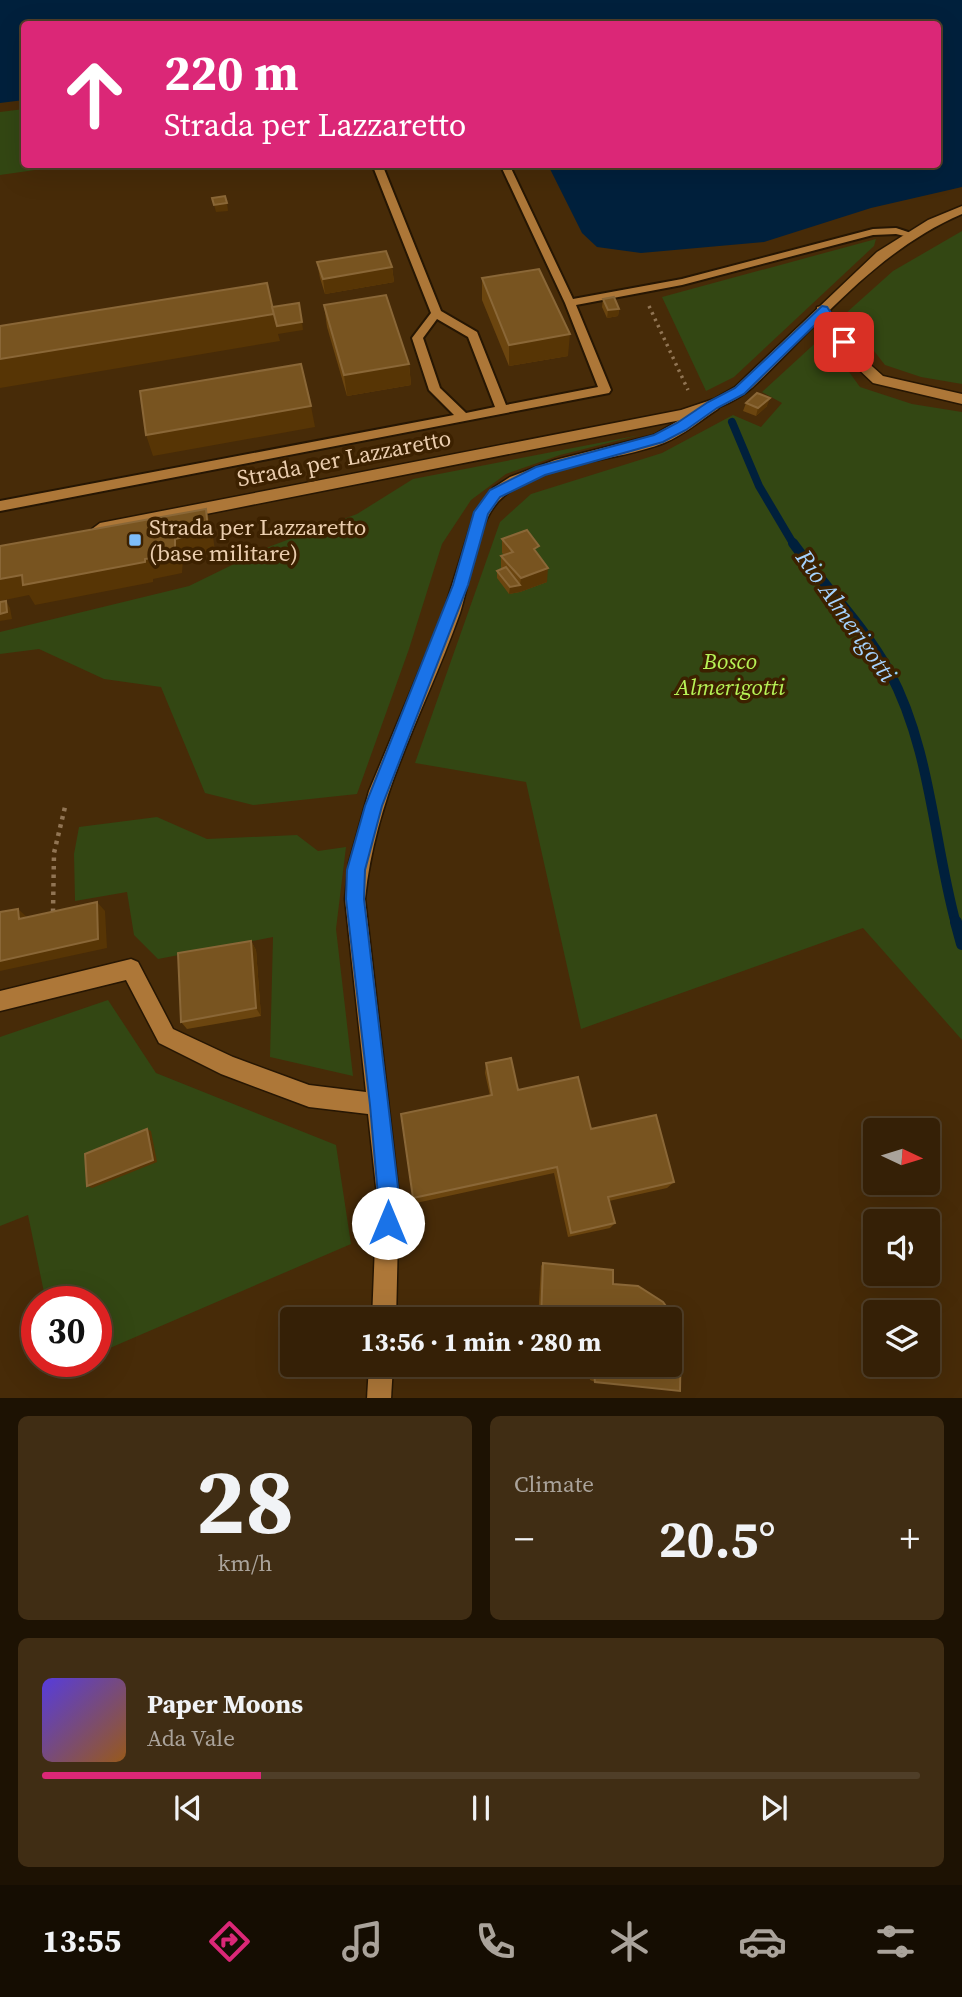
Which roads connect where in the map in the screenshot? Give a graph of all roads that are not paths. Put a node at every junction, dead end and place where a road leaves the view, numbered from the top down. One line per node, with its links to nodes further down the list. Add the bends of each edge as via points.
1 (379, 168): 7 (lane)
2 (507, 168): 5 (lane)
3 (962, 210): 4 (street, Strada per Lazzaretto, via 931,220)
4 (909, 234): 5 (lane, via 873,232 643,291); 6 (street, Strada per Lazzaretto)
5 (570, 303): 10 (lane, via 605,390)
6 (822, 310): 8 (street, via 859,362 878,380); 9 (street, Strada per Lazzaretto, via 739,391)
7 (436, 313): 10 (lane, via 473,335); 11 (lane, via 418,338 435,390)
8 (962, 399)
9 (705, 408): 13 (street, Strada per Lazzaretto); 15 (street, via 658,439 512,483 495,493 481,512 457,596 373,806 356,870 355,899)
10 (502, 410): 11 (lane)
11 (463, 417): 12 (lane)
12 (0, 506)
13 (82, 532)
14 (0, 1001): 15 (street, via 131,969 166,1037 309,1096)
15 (380, 1105): 16 (street, via 388,1196)
16 (384, 1307)
17 (380, 1377): 18 (street)
18 (379, 1398)

